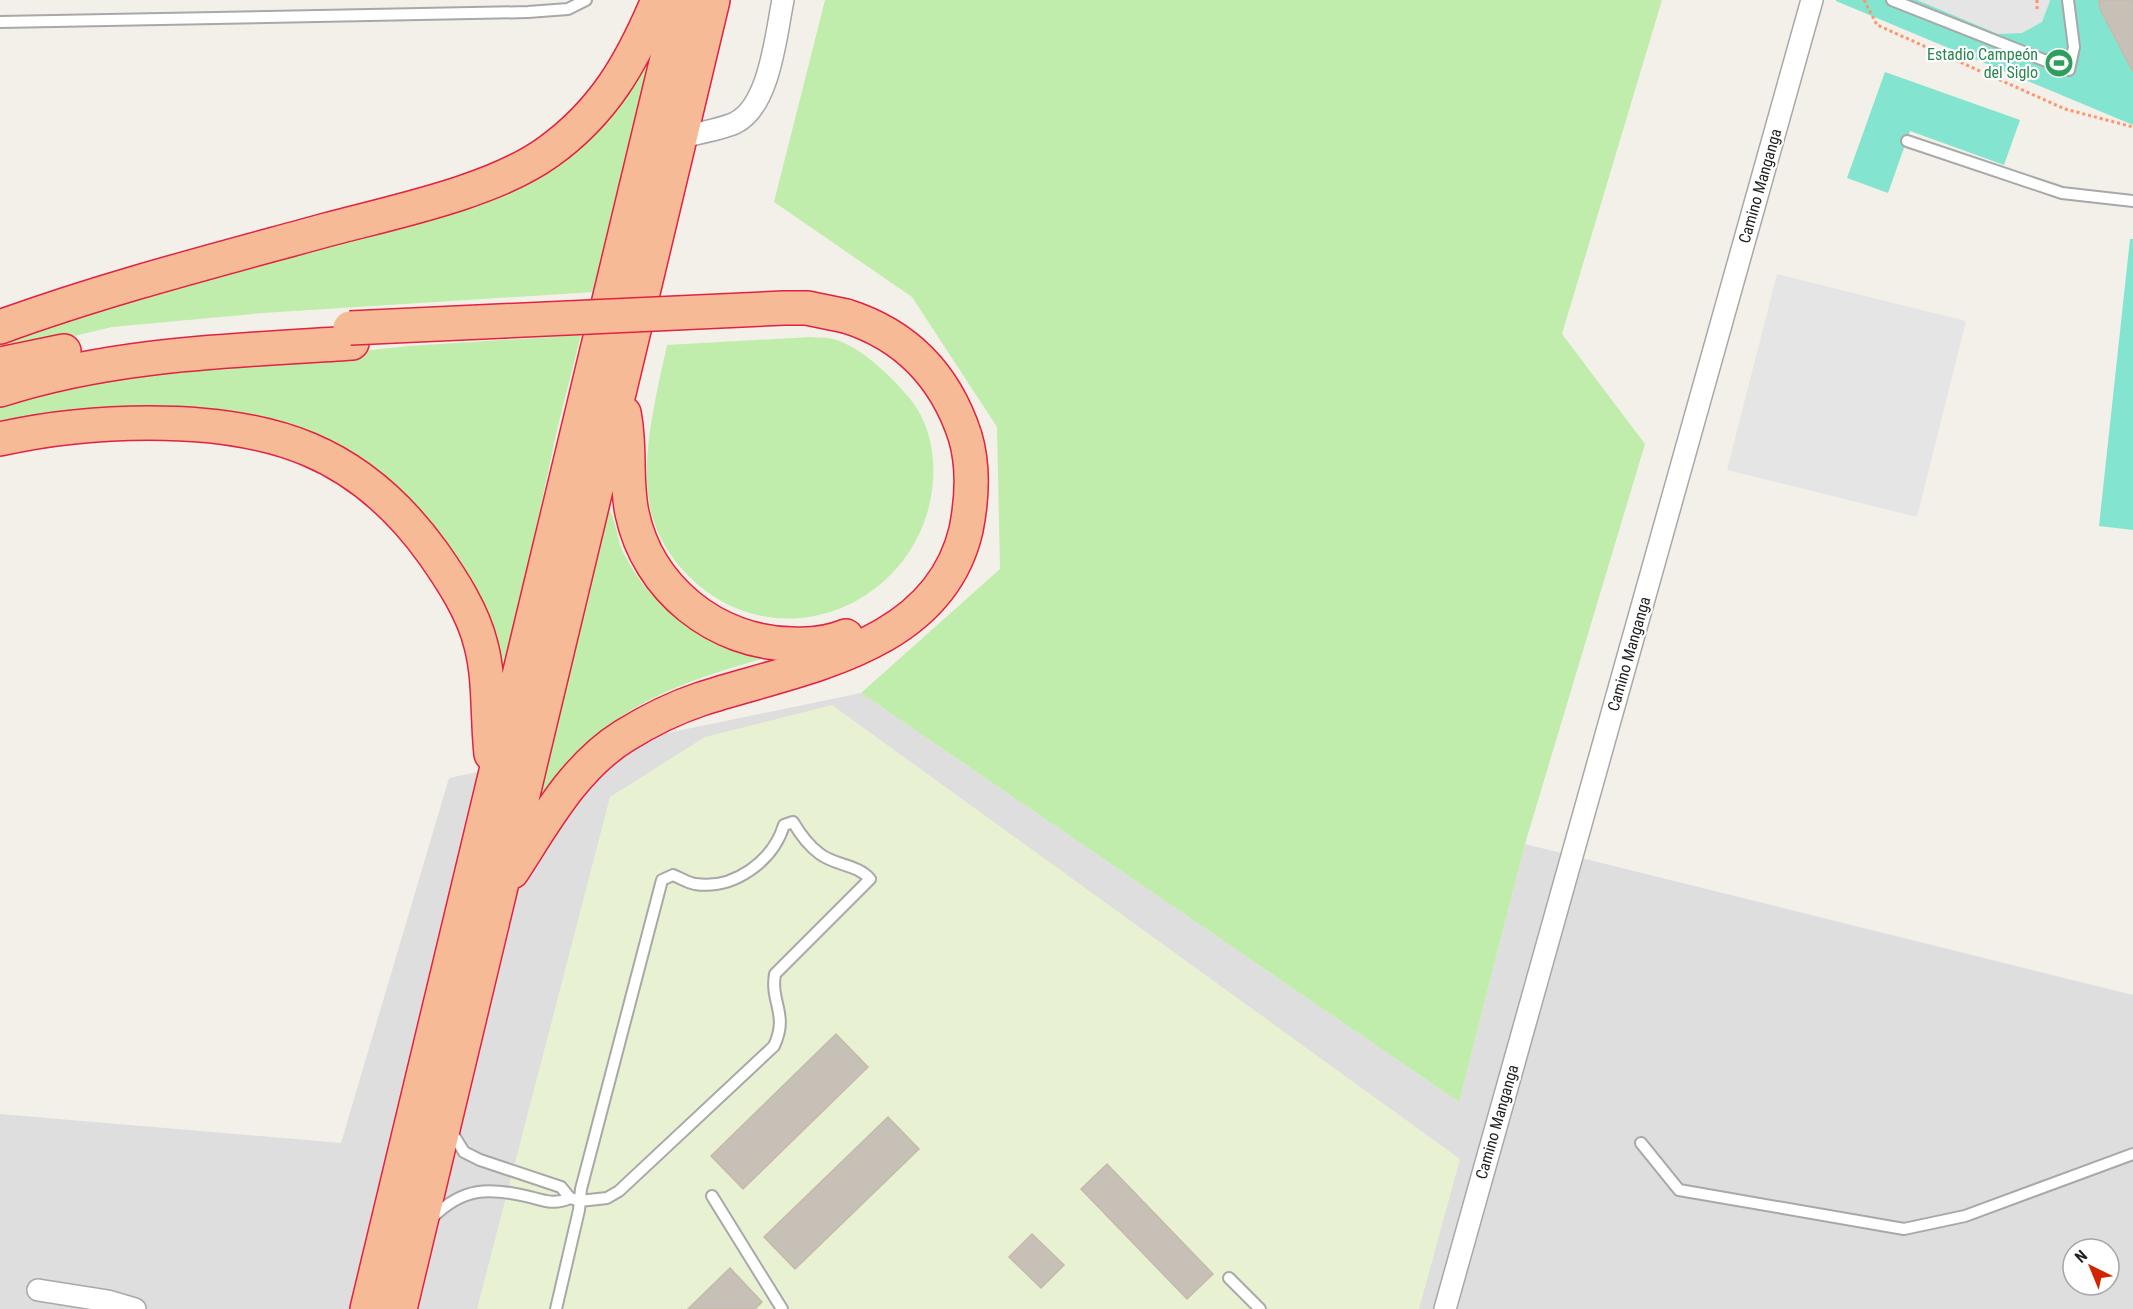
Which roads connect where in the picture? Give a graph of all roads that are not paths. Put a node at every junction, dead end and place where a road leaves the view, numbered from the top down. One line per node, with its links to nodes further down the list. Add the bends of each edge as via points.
1 (586, 0): 9 (lane, via 568,9 528,12)
2 (658, 0): 14 (highway, via 623,75 603,102 547,153 511,174 383,215 68,303)
3 (681, 0): 20 (highway)
4 (714, 0): 10 (highway)
5 (783, 0): 10 (street, via 767,80 751,107 736,123)
6 (1812, 0): 38 (street, Camino Manganga)
7 (1892, 0): 8 (lane, via 2069,69 2074,47)
8 (2068, 0)
9 (0, 22)
10 (681, 137): 18 (highway)
11 (1907, 141): 12 (lane, via 2062,193)
12 (2133, 201)
13 (842, 325): 15 (highway); 18 (highway, via 905,370 919,387 942,424 958,477 955,522 939,563 911,598 875,624 842,638 812,645 777,644 744,637 712,624 670,590 654,568 632,514 627,428); 23 (highway, via 874,325 922,360 958,416 968,445 972,476 962,544 947,574 930,599 902,624 872,642 838,658 684,706 622,737 577,776)
14 (0, 327)
15 (351, 336): 16 (highway, via 146,340); 17 (highway, via 99,364)
16 (0, 364)
17 (0, 390)
18 (620, 392): 21 (highway)
19 (0, 439): 22 (highway, via 118,423 204,424 284,440 321,454 356,474 388,499 417,531 467,608 481,645)
20 (519, 676): 21 (street); 22 (highway)
21 (550, 683): 23 (highway)
22 (494, 777): 33 (highway)
23 (498, 893): 24 (highway)
24 (446, 1121): 28 (lane, via 464,1152 561,1187); 29 (highway)
25 (1641, 1143): 26 (lane, via 1679,1190 1904,1229 1965,1216)
26 (2133, 1154)
27 (712, 1196): 36 (lane)
28 (575, 1200): 28 (lane, via 607,1198 619,1191 774,1046 781,1030 773,986 775,974 870,879 862,870 821,855 793,822 784,825 780,838 761,862 730,883 694,884 674,875 662,880); 29 (lane, via 557,1204 508,1192 472,1191 446,1204); 35 (lane)
29 (419, 1230): 34 (highway)
30 (1230, 1278): 37 (lane)
31 (38, 1290): 32 (street)
32 (135, 1309)
33 (367, 1309)
34 (400, 1309)
35 (556, 1309)
36 (782, 1309)
37 (1260, 1309)
38 (1445, 1309)

